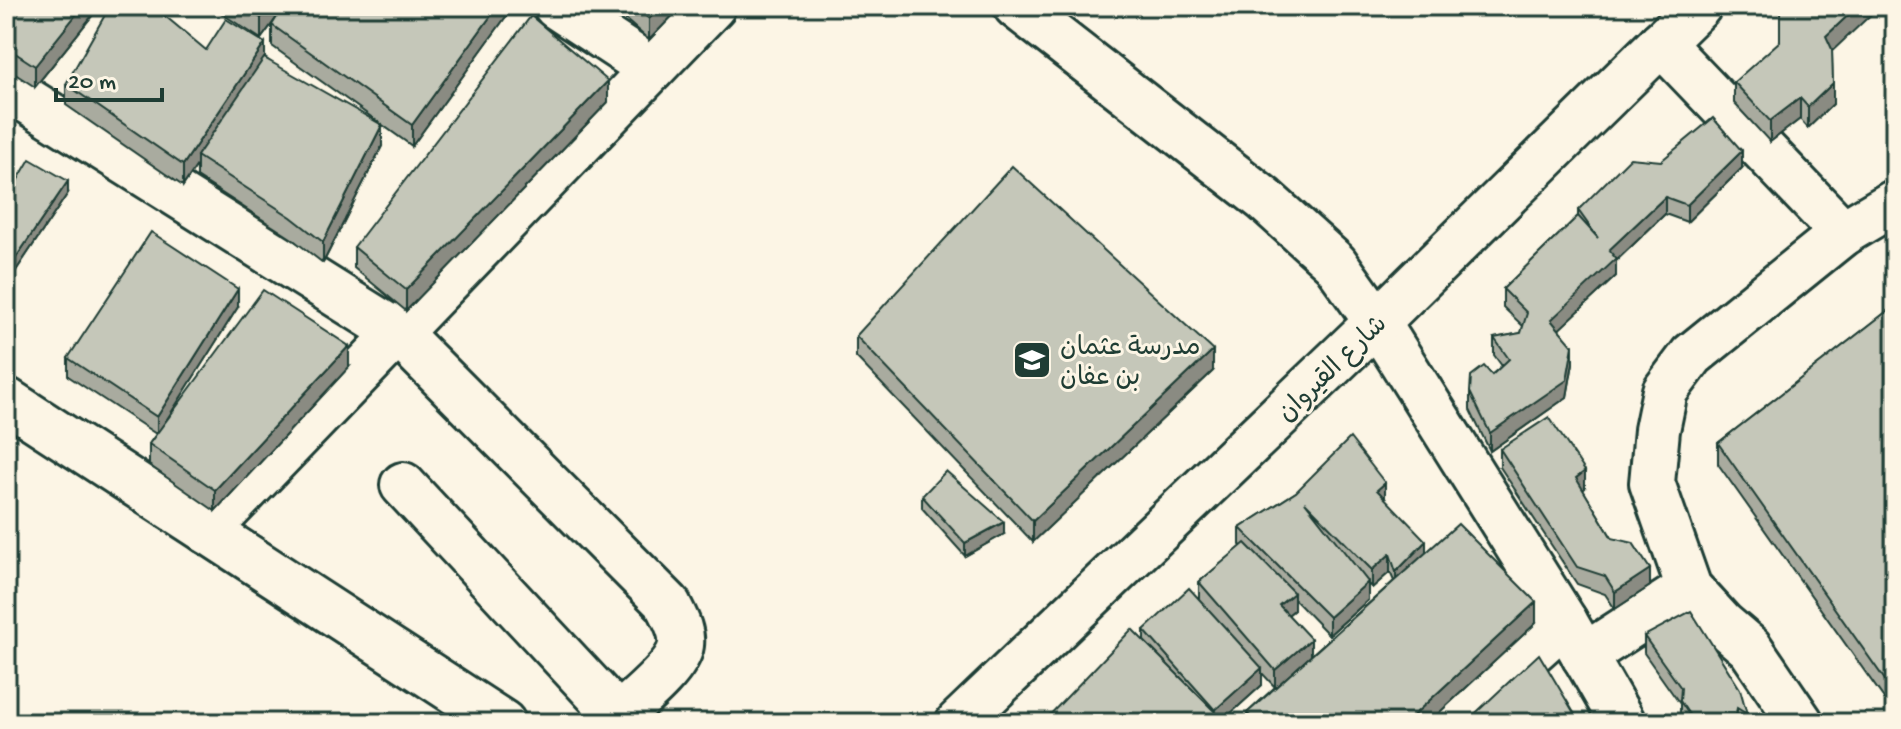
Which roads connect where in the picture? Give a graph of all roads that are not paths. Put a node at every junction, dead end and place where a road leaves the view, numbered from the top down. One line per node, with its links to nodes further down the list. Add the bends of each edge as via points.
1 (556, 6): 6 (street)
2 (713, 6): 6 (street)
3 (1016, 6): 10 (street, via 1264,199 1335,263)
4 (1699, 6): 5 (street, شارع القيروان)
5 (1661, 43): 9 (street); 10 (street, شارع القيروان)
6 (652, 69): 11 (street)
7 (6, 87): 11 (street)
8 (1895, 202): 9 (street)
9 (1843, 233): 15 (street, via 1692,355 1665,391 1652,483)
10 (1377, 322): 16 (street); 19 (street, شارع القيروان)
11 (398, 333): 14 (street); 17 (street, via 668,604 681,647 673,663)
12 (6, 400): 14 (street)
13 (403, 485): 17 (street)
14 (207, 531): 18 (street)
15 (1689, 588): 16 (street); 22 (street, via 1750,648)
16 (1574, 639): 20 (street); 21 (street)
17 (615, 719)
18 (503, 723)
19 (958, 723)
20 (1452, 723)
21 (1623, 723)
22 (1801, 723)

